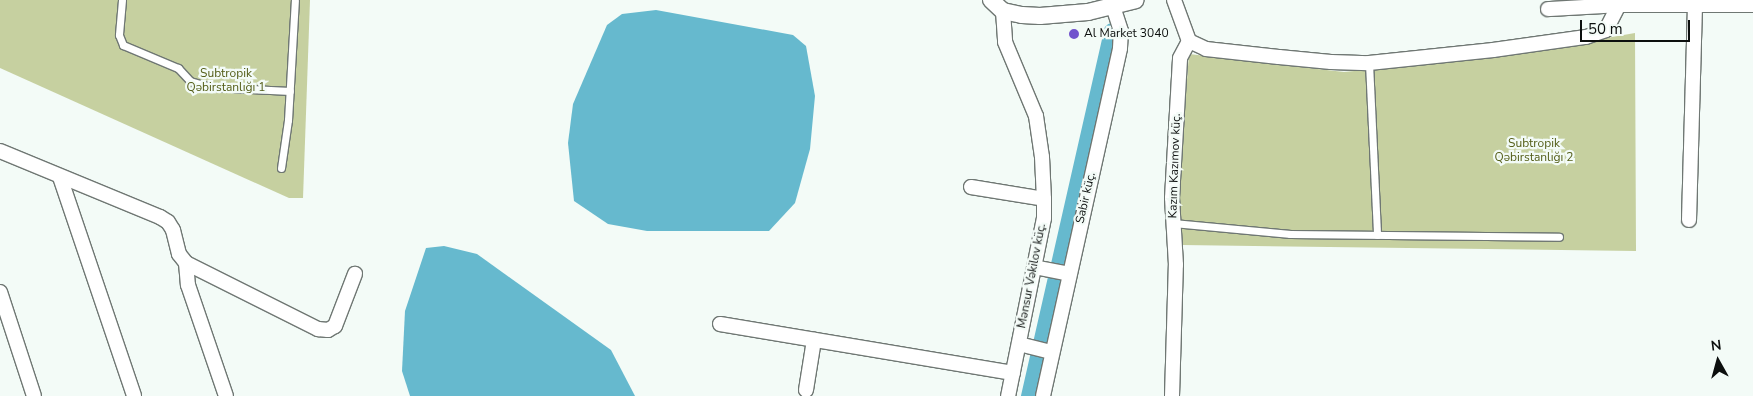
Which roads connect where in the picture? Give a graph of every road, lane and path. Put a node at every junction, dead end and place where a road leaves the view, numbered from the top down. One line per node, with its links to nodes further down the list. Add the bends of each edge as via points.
1 (122, 0): 13 (lane, via 119,35 123,45 178,68 190,81 211,87)
2 (295, 0): 13 (lane)
3 (1136, 0): 5 (street)
4 (1174, 0): 11 (street)
5 (1112, 4): 9 (street, via 1040,16 1022,15); 26 (street, Sabir küç., via 1121,30 1120,48)
6 (1695, 4): 7 (street); 8 (street); 19 (street)
7 (1619, 5): 10 (street); 12 (street, via 1606,30 1586,37)
8 (1753, 5)
9 (997, 6): 18 (street, Mənsur Vəkilov küç., via 1005,42 1036,116)
10 (1548, 9)
11 (1189, 41): 12 (street, via 1206,48 1279,58); 20 (street, Kazım Kazımov küç., via 1180,58)
12 (1369, 63): 21 (lane)
13 (290, 91): 15 (lane)
14 (0, 151): 16 (street)
15 (281, 168)
16 (60, 177): 23 (street, via 168,222 179,254); 35 (street)
17 (971, 187): 18 (street)
18 (1044, 200): 24 (street, Mənsur Vəkilov küç., via 1044,218)
19 (1689, 220)
20 (1173, 223): 21 (lane, via 1290,234); 39 (street, Kazım Kazımov küç., via 1176,265)
21 (1377, 235): 22 (lane)
22 (1559, 237)
23 (186, 263): 25 (street, via 318,330 335,326); 36 (street, via 188,285)
24 (1034, 267): 26 (street); 30 (street, Mənsur Vəkilov küç.)
25 (354, 274)
26 (1069, 274): 31 (street, Sabir küç.)
27 (0, 292): 34 (street)
28 (720, 324): 29 (street)
29 (814, 340): 32 (street); 33 (street)
30 (1019, 344): 31 (street); 32 (street, Mənsur Vəkilov küç.)
31 (1052, 352): 38 (street, Sabir küç.)
32 (1013, 373): 37 (street, Mənsur Vəkilov küç.)
33 (806, 390)
34 (34, 396)
35 (134, 396)
36 (226, 396)
37 (1008, 396)
38 (1043, 396)
39 (1172, 396)

